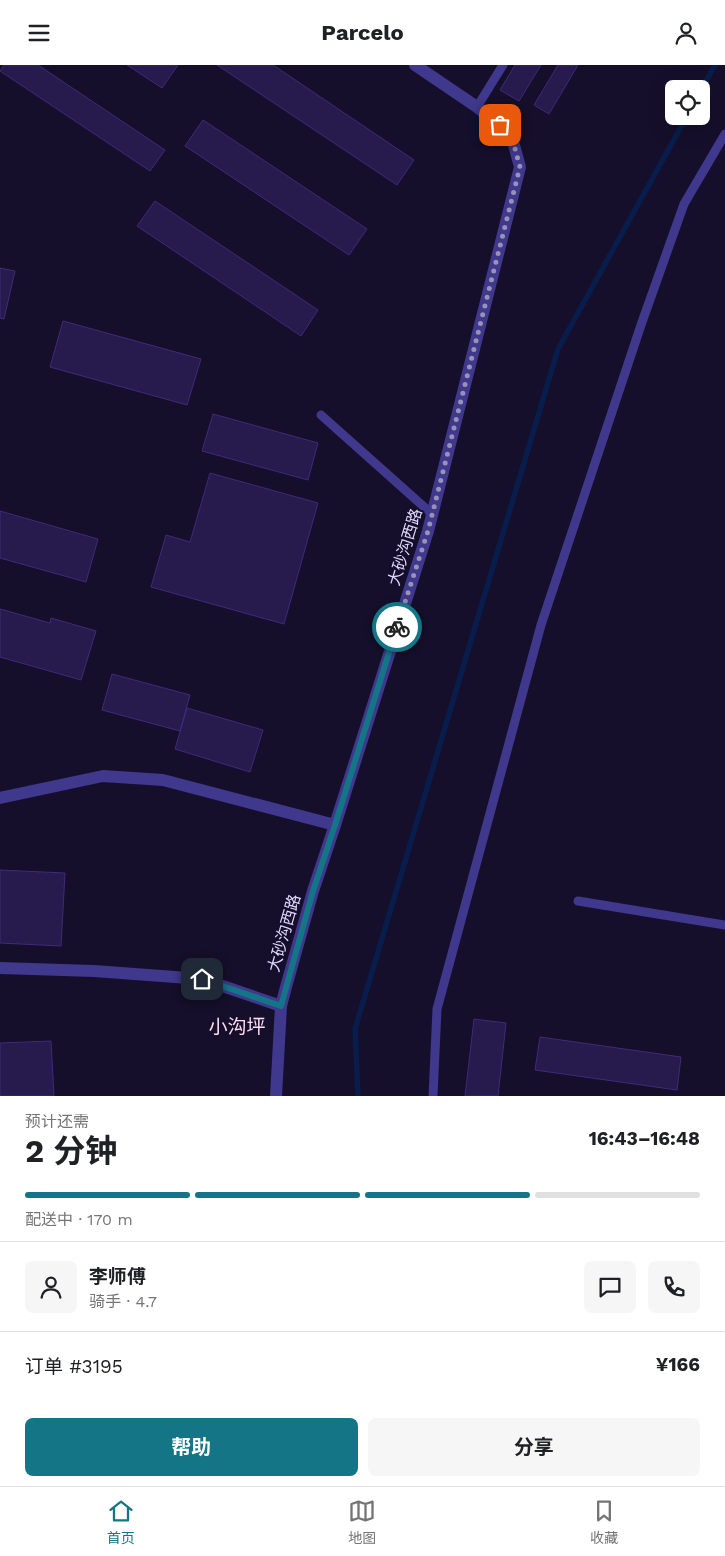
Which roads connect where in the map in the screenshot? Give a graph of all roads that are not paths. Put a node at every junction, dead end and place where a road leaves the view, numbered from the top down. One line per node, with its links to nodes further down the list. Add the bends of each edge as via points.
1 (415, 65): 3 (street, 大砂沟西路)
2 (503, 65): 3 (lane)
3 (477, 107): 6 (street, 大砂沟西路, via 511,134 520,167)
4 (725, 134): 14 (lane, via 684,204 541,625 437,1009)
5 (322, 415): 6 (lane)
6 (432, 514): 8 (street, 大砂沟西路)
7 (0, 798): 8 (street, via 103,776 162,780)
8 (335, 825): 12 (street, 大砂沟西路)
9 (578, 901): 10 (lane)
10 (725, 925)
11 (0, 968): 12 (street, via 202,979)
12 (281, 1006): 13 (street, 大砂沟西路)
13 (276, 1096)
14 (433, 1096)

